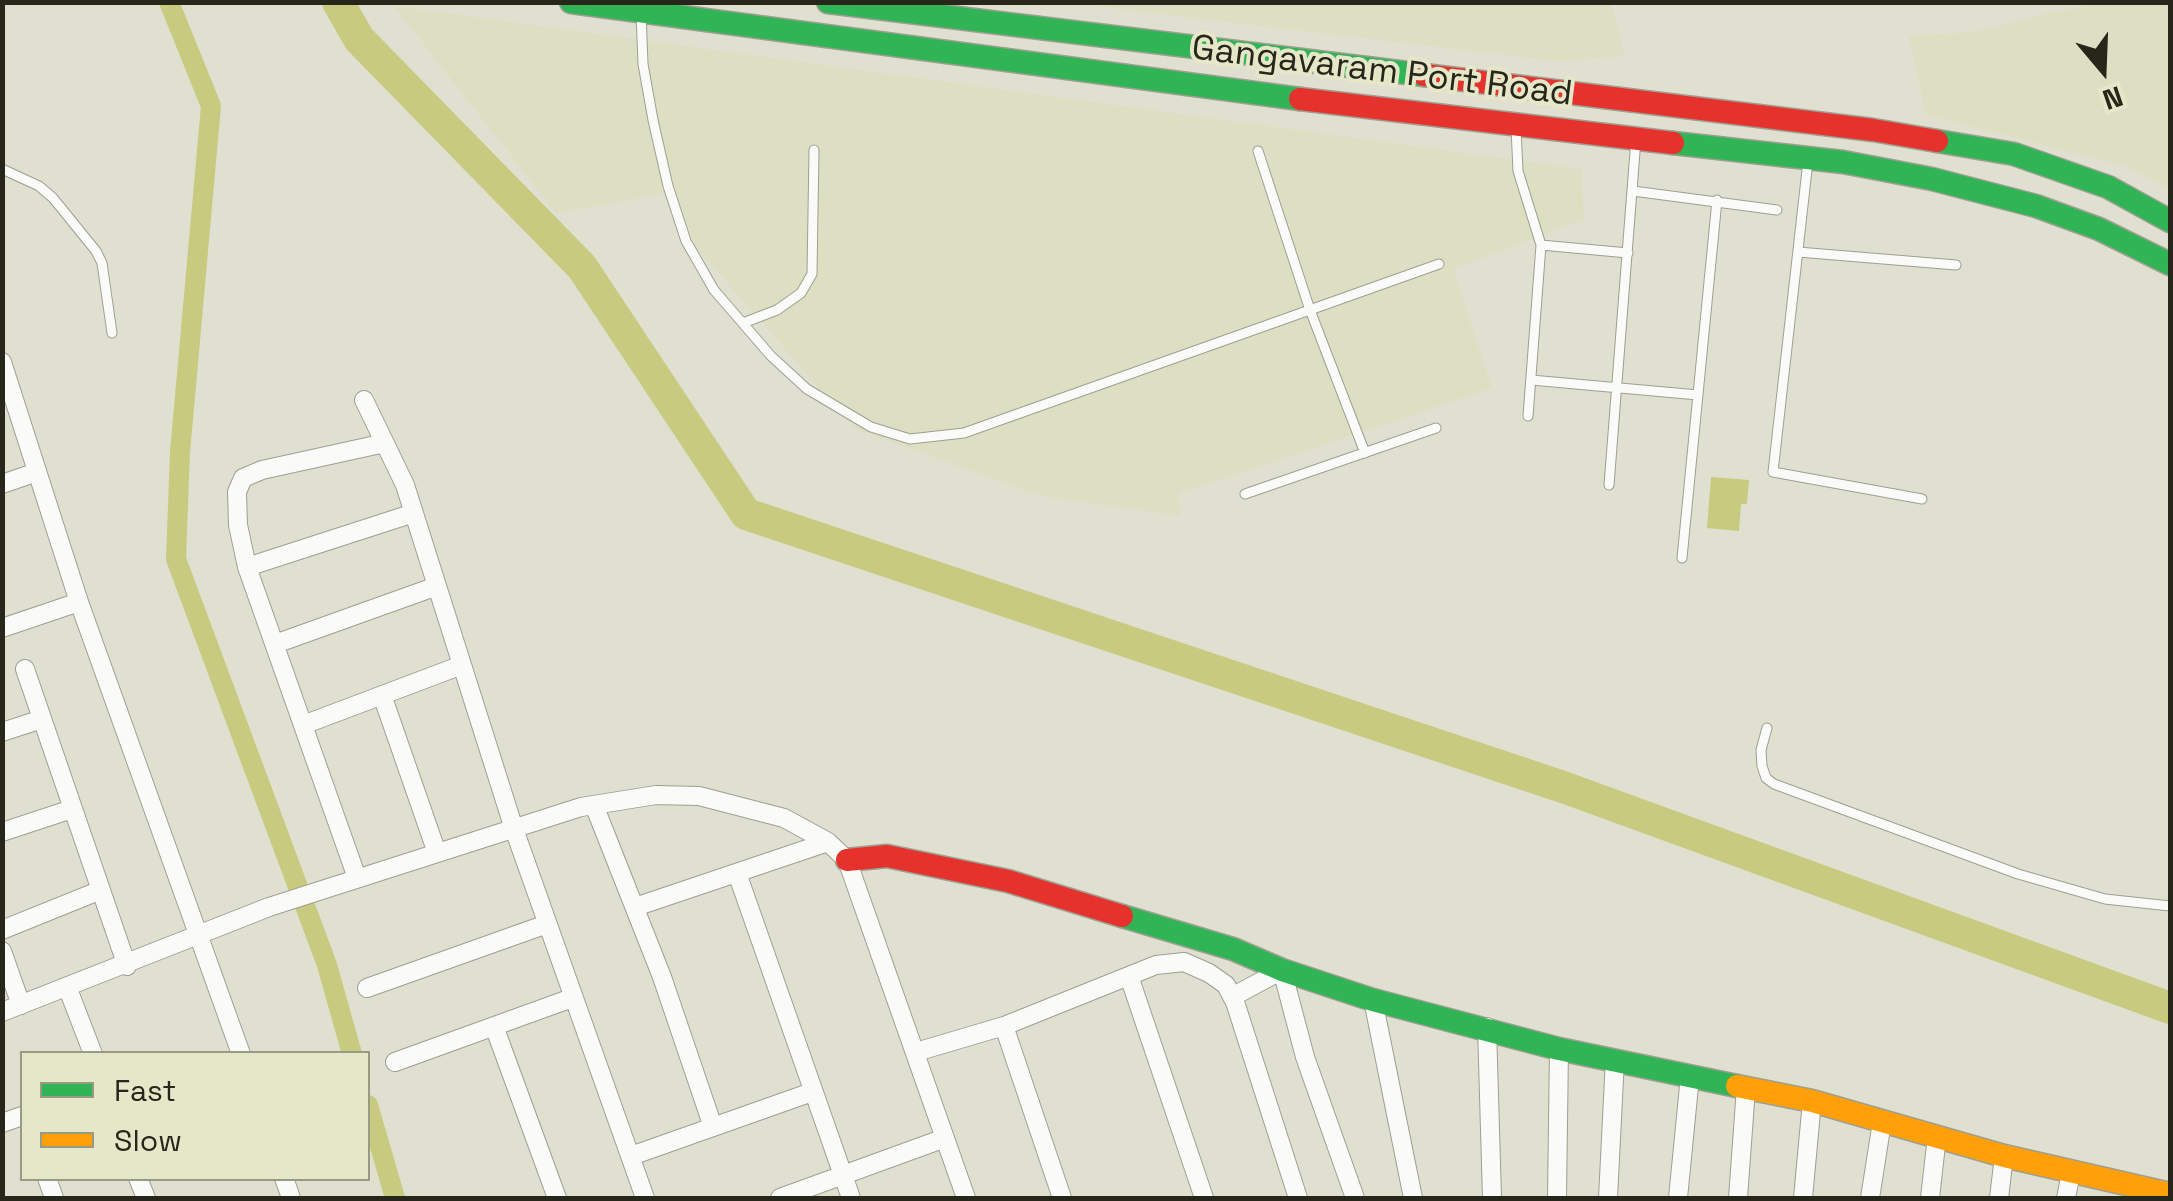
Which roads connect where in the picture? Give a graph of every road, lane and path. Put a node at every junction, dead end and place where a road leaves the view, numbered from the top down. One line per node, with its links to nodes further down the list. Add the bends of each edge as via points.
1 (572, 2): 3 (street, Gangavaram Port Road)
2 (828, 2): 13 (street, Gangavaram Port Road, via 1873,130 2014,154 2108,188)
3 (640, 12): 4 (street, Gangavaram Port Road); 21 (lane, via 653,120 686,241)
4 (1516, 125): 5 (street, Gangavaram Port Road); 14 (lane, via 1518,171)
5 (1636, 138): 8 (street, Gangavaram Port Road); 10 (lane)
6 (814, 150): 21 (lane, via 812,274 802,293)
7 (1258, 150): 20 (lane)
8 (1808, 158): 15 (lane); 18 (street, Gangavaram Port Road, via 2036,206)
9 (2, 170): 22 (lane, via 53,198 96,251)
10 (1633, 191): 11 (lane); 16 (lane)
11 (1717, 200): 12 (lane); 27 (lane)
12 (1777, 210)
13 (2170, 220)
14 (1540, 246): 16 (lane); 24 (lane)
15 (1798, 252): 19 (lane); 37 (lane, via 1773,472)
16 (1628, 253): 25 (lane)
17 (1439, 264): 20 (lane)
18 (2170, 264)
19 (1956, 265)
20 (1310, 310): 21 (lane, via 964,433 931,438 872,427 807,389); 32 (lane)
21 (742, 323)
22 (112, 333)
23 (2, 362): 26 (street)
24 (1531, 380): 25 (lane); 29 (lane)
25 (1617, 388): 27 (lane); 35 (lane)
26 (7, 390): 33 (street)
27 (1698, 395): 39 (lane)
28 (364, 400): 31 (street)
29 (1528, 416)
30 (1436, 428): 32 (lane)
31 (385, 443): 38 (street); 40 (street, via 243,478 236,492)
32 (1364, 453): 36 (lane)
33 (38, 472): 34 (street); 42 (street)
34 (2, 484)
35 (1609, 485)
36 (1245, 494)
37 (1922, 498)
38 (414, 512): 40 (street); 41 (street)
39 (1682, 558)
40 (247, 567): 44 (street)
41 (437, 586): 44 (street); 45 (street)
42 (78, 602): 43 (street); 66 (street)
43 (2, 628)
44 (274, 644): 49 (street)
45 (462, 665): 47 (street); 54 (street)
46 (25, 670): 48 (street)
47 (382, 695): 49 (street); 57 (street)
48 (42, 719): 51 (street); 53 (street)
49 (303, 725): 60 (street)
50 (1767, 728): 62 (lane, via 1762,766 1774,784 2018,874 2104,899)
51 (2, 732)
52 (594, 805): 54 (street); 56 (street, via 699,796 784,818); 63 (street)
53 (72, 809): 55 (street); 61 (street)
54 (514, 829): 57 (street); 64 (street)
55 (2, 832)
56 (828, 842): 58 (street); 59 (street)
57 (437, 853): 60 (street)
58 (847, 860): 69 (street, via 886,856 1008,882 1233,949); 84 (street)
59 (737, 872): 63 (street); 89 (street)
60 (357, 878): 66 (street)
61 (101, 890): 65 (street); 68 (street)
62 (2170, 906)
63 (636, 908): 92 (street)
64 (547, 924): 72 (street); 74 (street)
65 (2, 930)
66 (201, 936): 68 (street); 83 (street)
67 (2, 951): 76 (street)
68 (127, 966): 71 (street)
69 (1282, 970): 73 (street); 75 (street); 108 (street)
70 (1128, 976): 73 (street, via 1184,962 1226,985); 79 (street); 106 (street)
71 (68, 988): 76 (street); 82 (street)
72 (367, 988)
73 (1232, 997): 107 (street)
74 (572, 998): 78 (street); 95 (street)
75 (1373, 1000): 80 (street); 109 (street)
76 (21, 1006): 77 (street)
77 (2, 1012)
78 (494, 1026): 86 (street); 100 (street)
79 (1004, 1026): 84 (street); 105 (street)
80 (1487, 1028): 81 (street); 110 (street)
81 (1559, 1049): 85 (street); 111 (street)
82 (92, 1051)
83 (240, 1051)
84 (916, 1052): 94 (street)
85 (1615, 1059): 87 (street); 112 (street)
86 (396, 1062)
87 (1690, 1076): 88 (street); 113 (street)
88 (1746, 1088): 90 (street); 114 (street)
89 (812, 1092): 92 (street); 98 (street)
90 (1812, 1101): 91 (street); 115 (street)
91 (1882, 1122): 93 (street); 116 (street)
92 (713, 1128): 95 (street)
93 (1937, 1136): 96 (street); 117 (street)
94 (945, 1138): 98 (street); 104 (street)
95 (631, 1156): 101 (street)
96 (2004, 1156): 97 (street); 118 (street)
97 (2071, 1173): 99 (street); 119 (street)
98 (844, 1177): 102 (street); 103 (street)
99 (2153, 1193)
100 (557, 1198)
101 (646, 1198)
102 (780, 1198)
103 (851, 1198)
104 (966, 1198)
105 (1062, 1198)
106 (1204, 1198)
107 (1298, 1198)
108 (1355, 1198)
109 (1412, 1198)
110 (1492, 1198)
111 (1556, 1198)
112 (1608, 1198)
113 (1678, 1198)
114 (1738, 1198)
115 (1803, 1198)
116 (1870, 1198)
117 (1930, 1198)
118 (1999, 1198)
119 (2066, 1198)

